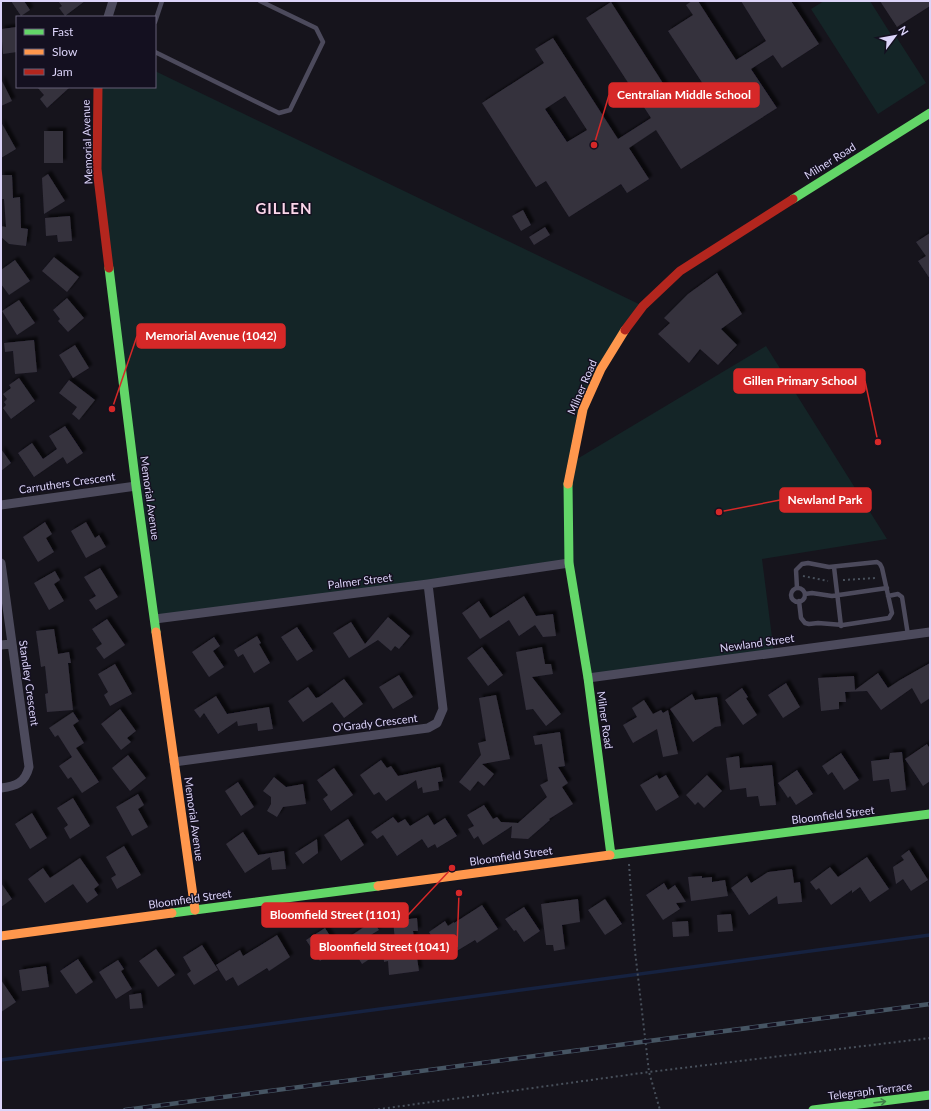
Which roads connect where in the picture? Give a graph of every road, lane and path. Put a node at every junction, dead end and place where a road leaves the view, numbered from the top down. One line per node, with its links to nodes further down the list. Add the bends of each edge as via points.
1 (113, 1): 4 (street)
2 (260, 1): 6 (lane, via 316,28 323,42 290,110 279,113)
3 (160, 2): 5 (lane)
4 (108, 16)
5 (156, 18)
6 (156, 52)
7 (98, 88): 9 (main road, Memorial Avenue, via 98,169)
8 (930, 113): 12 (main road, Milner Road, via 706,253 680,271 643,306 601,369 583,409 568,484)
9 (136, 486): 10 (street, Carruthers Crescent); 21 (main road, Memorial Avenue)
10 (1, 505)
11 (1, 563): 25 (street, Standley Crescent)
12 (568, 563): 14 (street, Palmer Street); 27 (main road, Milner Road)
13 (834, 567): 15 (lane, via 802,564 796,570); 16 (lane, via 877,562 881,566); 18 (lane)
14 (428, 584): 21 (street, Palmer Street); 28 (street, O'Grady Crescent, via 443,709 437,723 428,728)
15 (797, 588): 17 (lane); 20 (lane, via 792,595 794,600)
16 (887, 588): 18 (lane); 19 (lane)
17 (805, 594): 18 (lane); 20 (lane)
18 (838, 596): 22 (lane)
19 (888, 596): 22 (lane, via 892,611 888,618); 24 (lane, via 898,594 902,597)
20 (799, 601): 22 (lane, via 801,618 805,623)
21 (155, 619): 28 (main road, Memorial Avenue)
22 (841, 626)
23 (930, 632): 24 (street, Newland Street)
24 (908, 635): 27 (street, Newland Street)
25 (11, 644): 26 (street); 29 (street, Standley Crescent, via 29,767 23,780 14,786)
26 (1, 646)
27 (588, 678): 32 (main road, Milner Road)
28 (174, 762): 33 (main road, Memorial Avenue)
29 (1, 788)
30 (930, 814): 31 (main road, Bloomfield Street)
31 (628, 853): 32 (main road, Bloomfield Street); 36 (path, via 635,951)
32 (611, 855): 33 (main road, Bloomfield Street)
33 (195, 910): 34 (main road, Bloomfield Street)
34 (1, 936)
35 (930, 1038): 36 (path)
36 (649, 1072): 38 (path); 39 (path)
37 (930, 1095): 40 (main road, Telegraph Terrace, one-way to 37)
38 (373, 1110)
39 (660, 1110)
40 (813, 1110)

